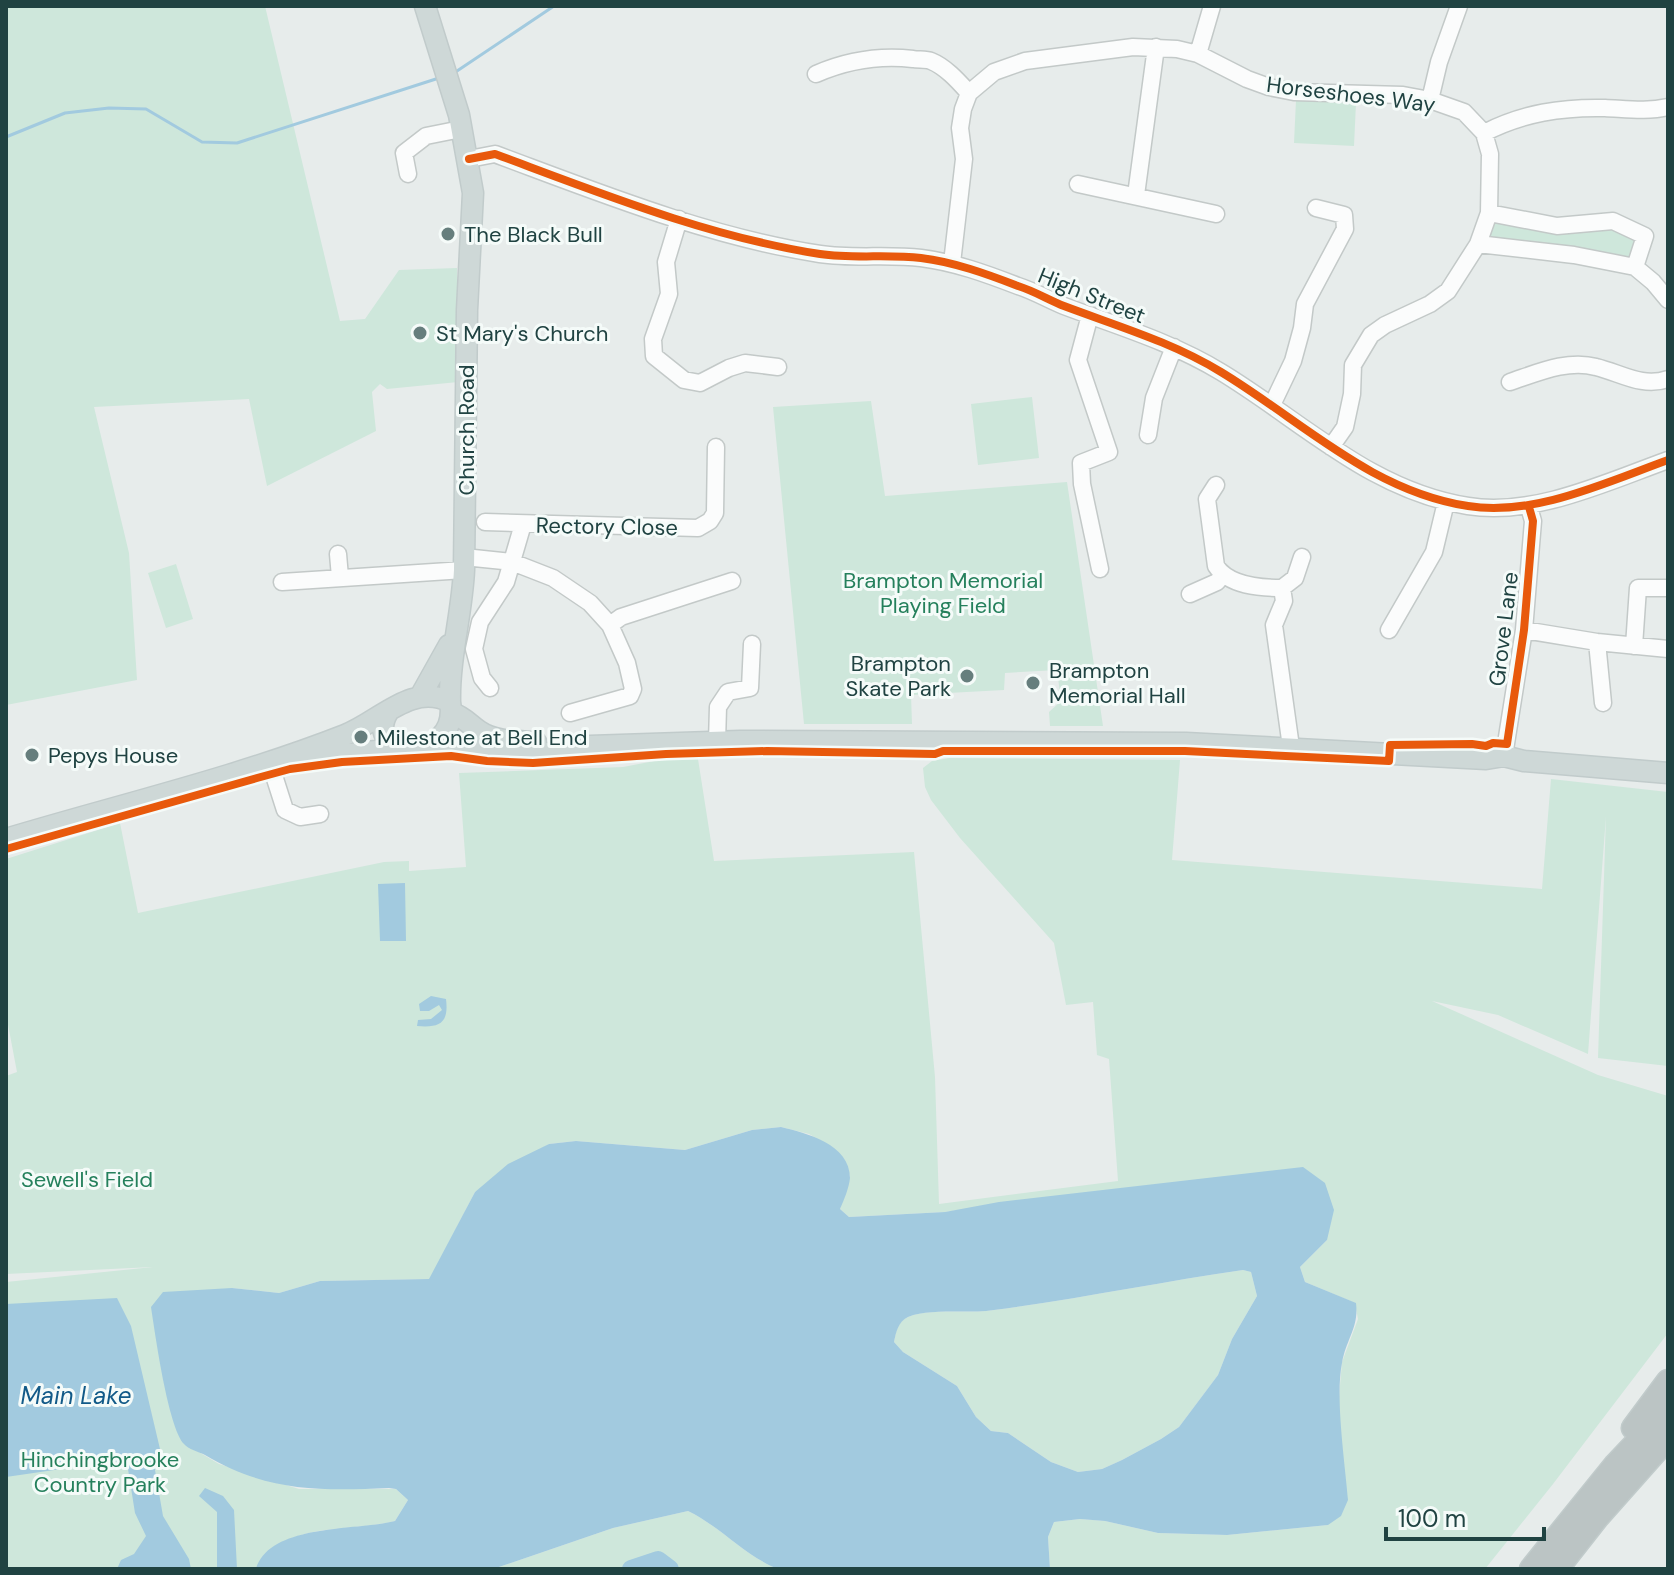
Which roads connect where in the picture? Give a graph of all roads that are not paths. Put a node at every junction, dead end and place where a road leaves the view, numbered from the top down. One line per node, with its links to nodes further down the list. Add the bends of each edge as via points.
1 (425, 6): 10 (main road, Church Road)
2 (1212, 6): 5 (street)
3 (1452, 9): 8 (street)
4 (1156, 47): 5 (street, Horseshoes Way); 7 (street, Horseshoes Way, via 1025,61 994,72); 15 (street)
5 (1198, 54): 8 (street, Horseshoes Way, via 1247,79 1294,92)
6 (816, 74): 7 (street, via 873,57 931,61)
7 (969, 93): 21 (street, via 960,128 964,159)
8 (1430, 100): 11 (street, Horseshoes Way, via 1464,112)
9 (1668, 107): 11 (street, via 1550,110)
10 (461, 129): 12 (main road, Church Road); 13 (street, via 426,136 404,153)
11 (1484, 133): 17 (street, via 1490,154)
12 (469, 159): 19 (street, High Street, via 495,154); 42 (main road, Church Road, via 473,193)
13 (408, 174)
14 (1078, 184): 15 (street)
15 (1136, 195): 18 (street)
16 (1316, 208): 29 (street, via 1344,215 1345,229 1305,304 1293,361)
17 (1489, 213): 20 (street); 22 (street, via 1557,226 1613,221 1645,236)
18 (1216, 214)
19 (679, 219): 21 (street, High Street, via 822,255); 26 (street, via 666,262 669,294 653,339 654,356 684,380 700,383 745,363)
20 (1478, 244): 22 (street); 32 (street, via 1448,291 1371,335 1353,365 1345,427)
21 (952, 263): 24 (street, High Street)
22 (1635, 267): 23 (street)
23 (1668, 300)
24 (1090, 315): 25 (street, High Street); 43 (street, via 1078,360 1109,452 1081,463)
25 (1174, 347): 29 (street, High Street); 30 (street, via 1154,398)
26 (778, 367)
27 (1668, 379): 28 (street, via 1626,379 1594,366 1564,365)
28 (1510, 382)
29 (1272, 405): 32 (street, High Street)
30 (1148, 435)
31 (716, 447): 38 (street, Rectory Close, via 715,513 698,528)
32 (1331, 447): 35 (street, High Street, via 1399,487)
33 (1668, 460): 36 (street, High Street)
34 (1216, 485): 44 (street, via 1207,499)
35 (1446, 502): 36 (street, High Street, via 1502,510); 53 (street, via 1434,552)
36 (1529, 507): 54 (street, Grove Lane, via 1533,521)
37 (485, 522): 38 (street, Rectory Close)
38 (523, 524): 41 (street, Rectory Close)
39 (338, 554): 45 (street)
40 (1302, 557): 48 (street, via 1295,578)
41 (512, 562): 42 (street); 51 (street, via 553,578 590,603); 59 (street, Rectory Close, via 506,582 480,622 474,649)
42 (464, 564): 45 (street); 52 (main road, Church Road)
43 (1100, 569)
44 (1222, 576): 48 (street); 50 (street)
45 (340, 577): 47 (street)
46 (732, 581): 51 (street)
47 (282, 582)
48 (1282, 588): 68 (street, via 1284,601 1274,625)
49 (1668, 588): 57 (street, via 1638,588)
50 (1190, 594)
51 (610, 625): 64 (street, via 627,663 630,696)
52 (457, 627): 60 (main road); 62 (main road, Church Road)
53 (1389, 630)
54 (1524, 630): 55 (street); 70 (street, Grove Lane)
55 (1597, 642): 57 (street); 61 (street)
56 (752, 644): 65 (street, via 750,688 728,692 718,707)
57 (1634, 646): 58 (street)
58 (1668, 649)
59 (490, 688)
60 (421, 695): 62 (main road, via 441,698); 63 (main road)
61 (1603, 703)
62 (451, 708): 66 (main road, via 446,732); 67 (main road, via 478,731 504,741)
63 (388, 712): 69 (main road, via 383,733); 71 (main road, via 355,732)
64 (570, 713)
65 (717, 742): 67 (main road); 68 (main road)
66 (428, 746): 67 (main road, via 447,744 508,755); 69 (main road)
67 (572, 747)
68 (1291, 747): 70 (main road)
69 (401, 748): 71 (main road)
70 (1504, 756): 72 (main road)
71 (273, 763): 73 (street, via 285,810 300,817); 74 (main road)
72 (1668, 773)
73 (320, 814)
74 (6, 839)
75 (1668, 1381): 80 (highway, via 1585,1487)
76 (1668, 1409): 80 (highway)
77 (1668, 1438): 79 (highway)
78 (1668, 1450): 79 (highway)
79 (1597, 1518): 82 (highway)
80 (1549, 1546): 81 (highway)
81 (1531, 1569)
82 (1557, 1569)

